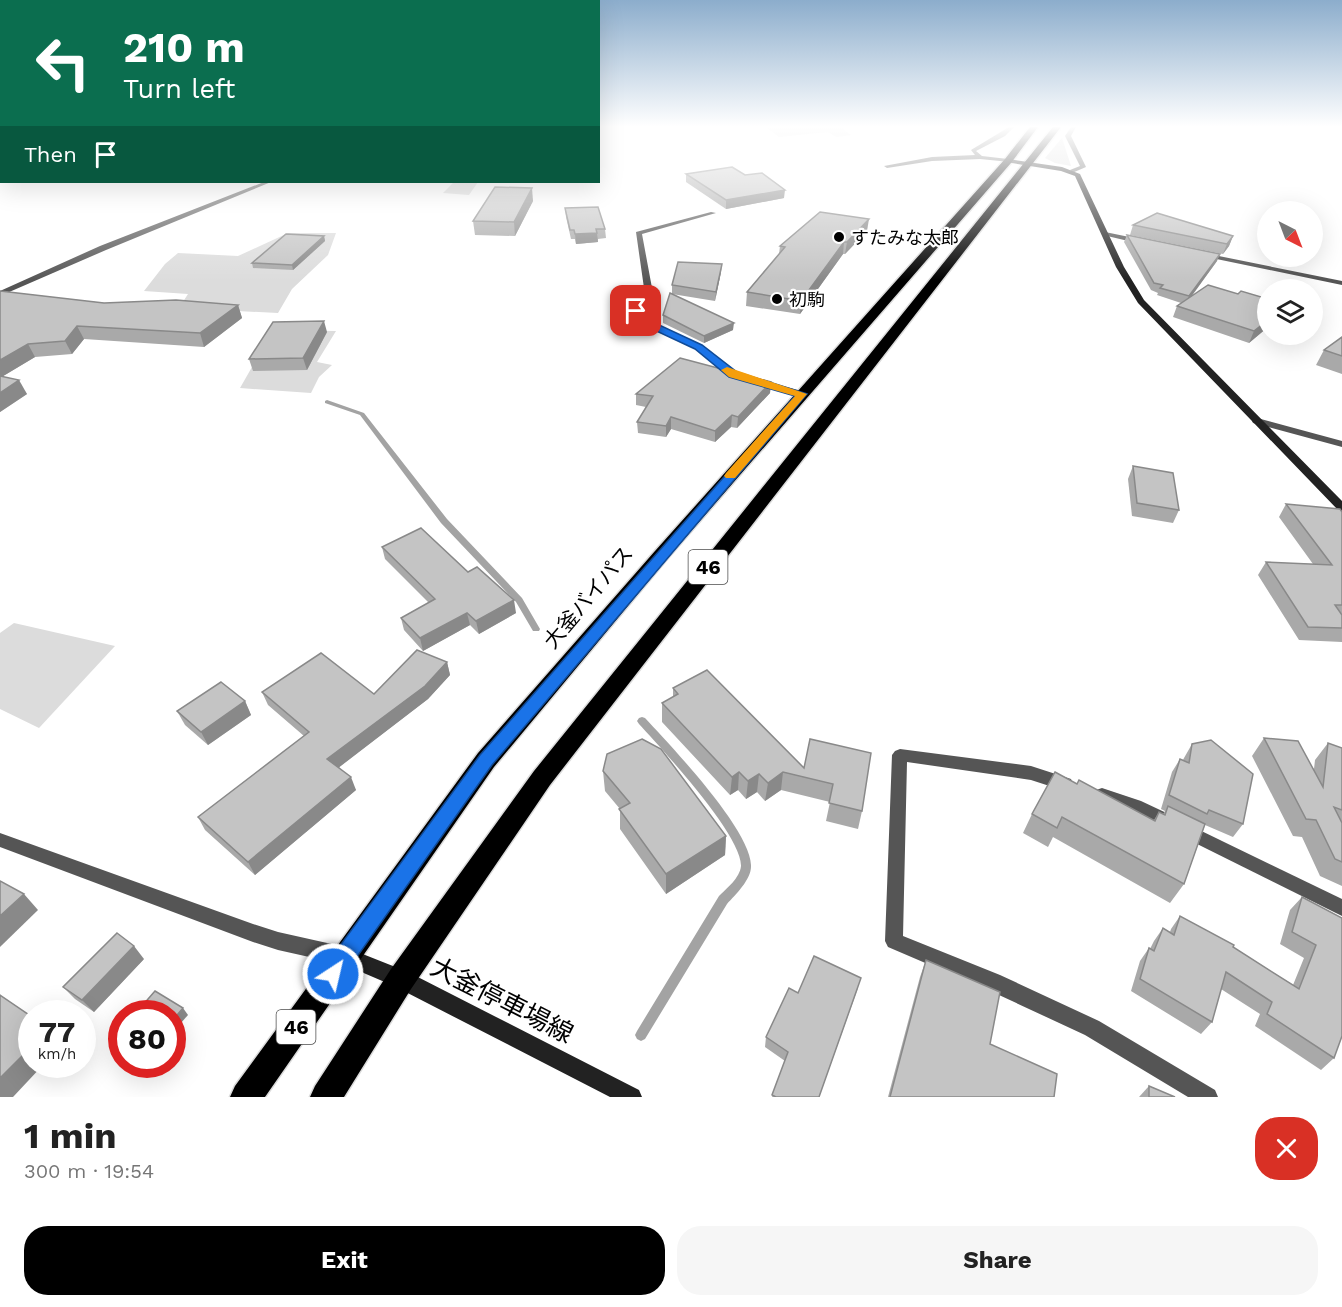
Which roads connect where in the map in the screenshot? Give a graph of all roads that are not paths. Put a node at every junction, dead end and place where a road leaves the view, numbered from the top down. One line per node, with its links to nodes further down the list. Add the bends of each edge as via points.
1 (993, 178): 11 (highway, 大釜バイパス / 46)
2 (1016, 178): 18 (highway, 46, via 542,778)
3 (1079, 178): 6 (street)
4 (266, 183): 10 (street)
5 (713, 213): 11 (street, via 638,233 648,288 634,313 699,347 733,374)
6 (1105, 234): 7 (street); 12 (street, via 1141,301)
7 (1152, 244)
8 (1198, 254): 9 (street)
9 (1342, 284)
10 (0, 294)
11 (802, 394): 17 (highway, 大釜バイパス / 46, via 486,760)
12 (1257, 421): 13 (street); 14 (street)
13 (1342, 444)
14 (1342, 508)
15 (0, 840): 17 (street, via 261,936)
16 (1342, 908): 22 (street, via 1135,806 1031,773 900,756 894,941 1092,1028)
17 (345, 956): 18 (street, 大釜停車場線); 19 (highway, 大釜バイパス / 46)
18 (401, 979): 20 (highway, 46); 21 (street, 大釜停車場線)
19 (246, 1097)
20 (326, 1097)
21 (632, 1097)
22 (1209, 1097)

